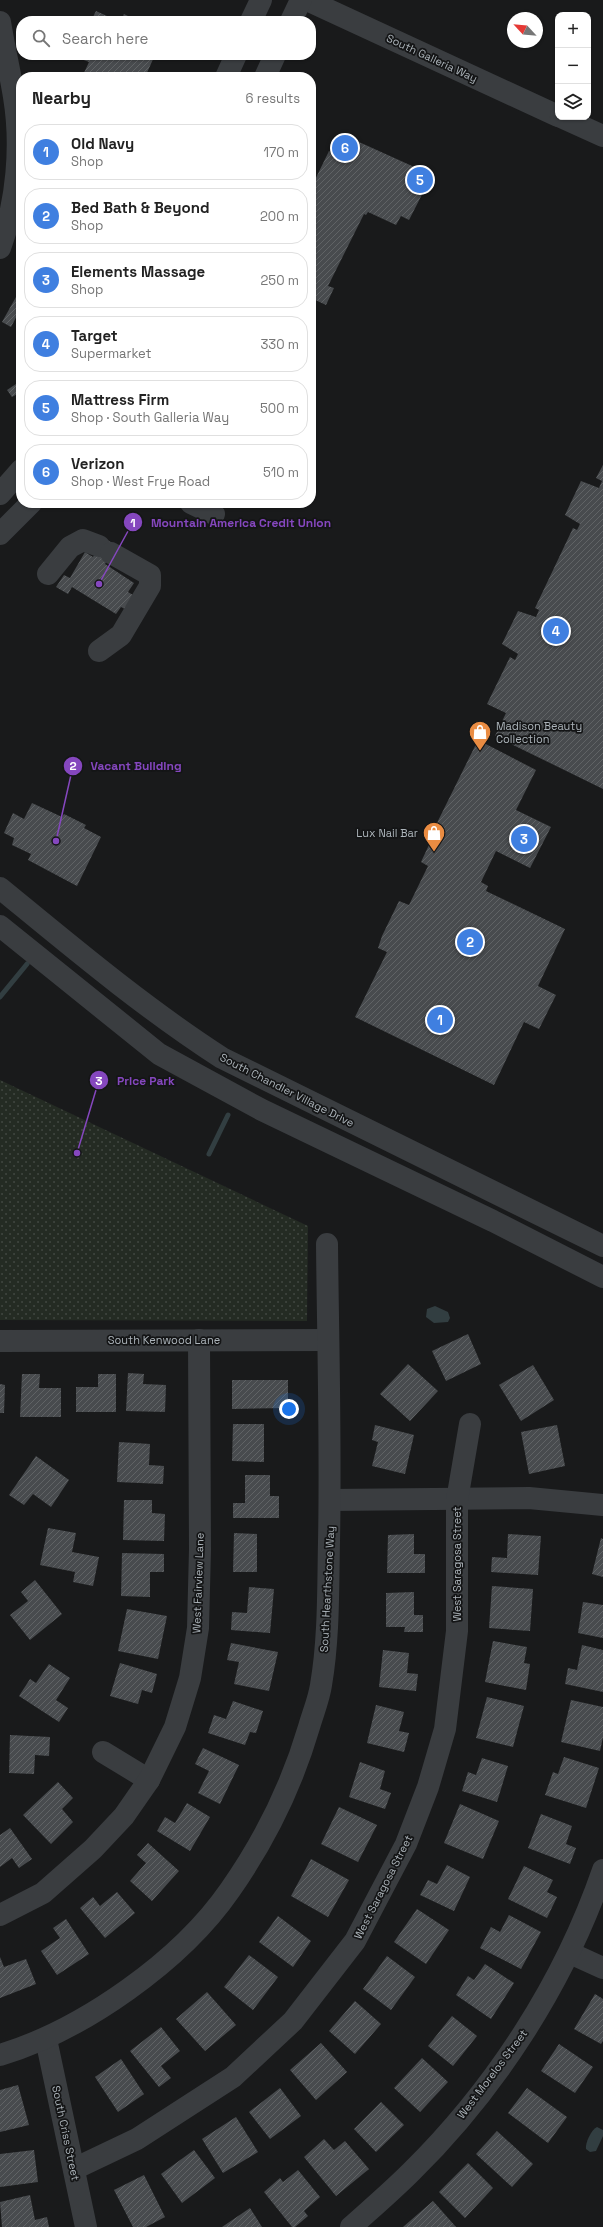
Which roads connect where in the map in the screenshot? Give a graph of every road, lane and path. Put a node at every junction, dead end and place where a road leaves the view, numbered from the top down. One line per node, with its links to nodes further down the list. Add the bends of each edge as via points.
1 (261, 0): 4 (street)
2 (301, 0): 5 (street)
3 (307, 0): 11 (street, South Galleria Way)
4 (253, 16)
5 (293, 16)
6 (0, 22): 12 (street)
7 (234, 60): 9 (street)
8 (273, 60): 10 (street)
9 (228, 72)
10 (267, 72)
11 (555, 115)
12 (16, 119)
13 (568, 120): 14 (street)
14 (603, 136)
15 (16, 144): 16 (street, via 12,203)
16 (0, 248)
17 (16, 476): 18 (street)
18 (0, 494)
19 (26, 508): 22 (street)
20 (201, 508): 21 (street)
21 (214, 514)
22 (0, 534)
23 (48, 574): 24 (street, via 70,547 84,540 150,575 150,586 121,635)
24 (99, 652)
25 (0, 888): 28 (street, South Chandler Village Drive, via 127,992 175,1028 222,1058)
26 (0, 926): 29 (street, via 159,1054 262,1110)
27 (327, 1244): 31 (street, South Hearthstone Way)
28 (603, 1246)
29 (602, 1274)
30 (199, 1340): 31 (street, South Kenwood Lane); 32 (street, South Kenwood Lane); 38 (street, West Fairview Lane, via 198,1628 190,1678 175,1727)
31 (328, 1340): 34 (street, South Hearthstone Way)
32 (0, 1341)
33 (470, 1424): 35 (street, West Saragosa Street)
34 (330, 1500): 35 (street); 43 (street, South Hearthstone Way, via 328,1611 321,1686 299,1761 268,1830 229,1891 168,1957 108,2003)
35 (457, 1500): 36 (street, via 530,1498); 45 (street, West Saragosa Street, via 457,1631 445,1729 428,1787 406,1844 355,1941 293,2021 233,2077 137,2139)
36 (603, 1505)
37 (103, 1752): 38 (street)
38 (149, 1780): 40 (street, West Fairview Lane, via 124,1816 93,1849 43,1893)
39 (603, 1870): 41 (street, West Morelos Street)
40 (0, 1916)
41 (570, 1953): 42 (street); 47 (street, West Morelos Street, via 520,2040 471,2106 412,2171)
42 (603, 1968)
43 (46, 2039): 44 (street, South Hearthstone Way); 45 (street, South Criss Street)
44 (0, 2055)
45 (74, 2169): 46 (street, South Criss Street)
46 (86, 2227)
47 (351, 2227)

